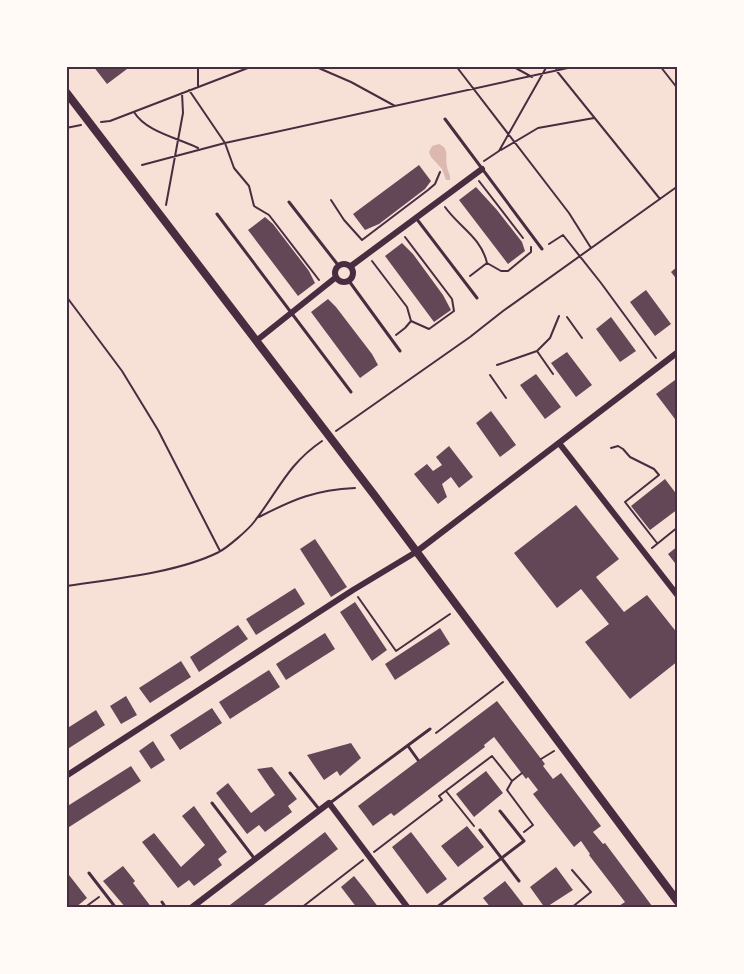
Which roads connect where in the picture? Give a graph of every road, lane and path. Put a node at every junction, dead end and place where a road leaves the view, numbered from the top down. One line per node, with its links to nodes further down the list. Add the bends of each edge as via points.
1 (198, 66): 12 (path)
2 (253, 66): 12 (path)
3 (314, 66): 18 (path)
4 (456, 66): 15 (path)
5 (512, 66): 11 (path)
6 (547, 66): 10 (path)
7 (577, 66): 9 (path)
8 (660, 66): 13 (path)
9 (556, 70): 10 (path); 20 (path)
10 (544, 74): 11 (path); 23 (path)
11 (532, 77): 15 (path)
12 (198, 86): 14 (path)
13 (678, 89)
14 (189, 90): 17 (path); 26 (path)
15 (474, 90): 23 (path); 26 (path)
16 (66, 92): 22 (street)
17 (182, 93): 19 (path); 24 (path)
18 (397, 107)
19 (134, 112): 22 (path); 24 (path, via 138,118)
20 (595, 118): 25 (path, via 538,128); 35 (path)
21 (445, 119): 31 (lane)
22 (90, 123): 41 (street)
23 (508, 134): 25 (path); 28 (path)
24 (178, 139): 27 (path); 29 (path)
25 (514, 142): 28 (path); 44 (path)
26 (225, 143): 27 (path); 54 (path, via 234,168 249,186 254,206 269,215)
27 (199, 149): 29 (path)
28 (499, 151): 31 (path)
29 (175, 155): 30 (path); 41 (path)
30 (142, 165)
31 (480, 166): 33 (street); 45 (lane)
32 (440, 172): 43 (path, via 435,184)
33 (474, 174): 37 (street); 48 (path, via 531,248 508,271)
34 (678, 186): 35 (path)
35 (660, 199): 44 (path)
36 (331, 200): 43 (path)
37 (440, 200): 40 (street); 48 (path, via 471,233)
38 (289, 202): 49 (lane)
39 (217, 214): 57 (lane)
40 (416, 218): 42 (street); 52 (lane)
41 (164, 219): 63 (street)
42 (399, 231): 46 (street); 60 (path, via 452,299 454,311 429,329)
43 (362, 240): 46 (path)
44 (591, 248): 47 (path)
45 (542, 249): 47 (path, via 563,235)
46 (367, 255): 50 (street); 60 (path, via 407,307)
47 (580, 256): 68 (path); 73 (path)
48 (487, 263): 52 (path)
49 (338, 266): 50 (street); 51 (street)
50 (351, 266): 53 (street, via 354,272)
51 (336, 278): 53 (street); 54 (street)
52 (465, 280): 56 (lane)
53 (349, 282): 61 (lane)
54 (324, 287): 57 (street)
55 (66, 296): 80 (path, via 122,371 158,430)
56 (477, 298)
57 (291, 312): 63 (street); 71 (lane)
58 (559, 316): 65 (path, via 550,338)
59 (567, 317): 62 (path)
60 (411, 321): 61 (path)
61 (391, 338): 64 (lane)
62 (582, 338)
63 (256, 341): 73 (street)
64 (400, 351)
65 (537, 351): 67 (path); 69 (path)
66 (678, 353): 68 (street)
67 (497, 365)
68 (661, 365): 74 (street)
69 (553, 374)
70 (490, 375): 72 (path)
71 (351, 392)
72 (506, 398)
73 (328, 436): 76 (street); 77 (path, via 299,459)
74 (559, 443): 81 (street); 82 (street)
75 (611, 448): 79 (path, via 618,446 659,475 625,502)
76 (368, 487): 77 (path, via 318,491); 81 (street)
77 (256, 518): 80 (path)
78 (678, 527): 79 (path)
79 (657, 543): 82 (path)
80 (220, 551): 83 (path, via 179,566)
81 (416, 552): 84 (street); 86 (street)
82 (645, 553): 85 (street)
83 (66, 586)
84 (353, 590): 86 (path, via 396,651); 95 (street)
85 (678, 596)
86 (458, 608): 87 (street)
87 (510, 677): 88 (path, via 435,734); 90 (street)
88 (430, 729): 89 (lane)
89 (408, 746): 92 (lane); 99 (lane)
90 (562, 746): 91 (path); 111 (street)
91 (541, 759)
92 (418, 760)
93 (290, 773): 100 (lane)
94 (522, 773): 96 (path)
95 (66, 776)
96 (512, 781): 97 (path, via 492,756); 103 (path, via 507,790 533,825)
97 (446, 791): 102 (path); 104 (path, via 440,796 442,800)
98 (212, 803): 105 (lane)
99 (329, 803): 100 (street); 104 (street)
100 (319, 810): 105 (street)
101 (500, 811): 103 (lane)
102 (480, 830): 106 (lane)
103 (519, 836): 106 (lane, via 524,841)
104 (368, 856): 117 (path); 118 (street)
105 (254, 858): 116 (street)
106 (502, 859): 109 (lane); 119 (lane)
107 (572, 870): 120 (path, via 591,892)
108 (89, 873): 110 (lane)
109 (519, 881)
110 (104, 893): 113 (path); 114 (lane)
111 (676, 897)
112 (162, 902): 115 (lane)
113 (84, 908)
114 (116, 908)
115 (166, 908)
116 (191, 908)
117 (301, 908)
118 (408, 908)
119 (436, 908)
120 (571, 908)

